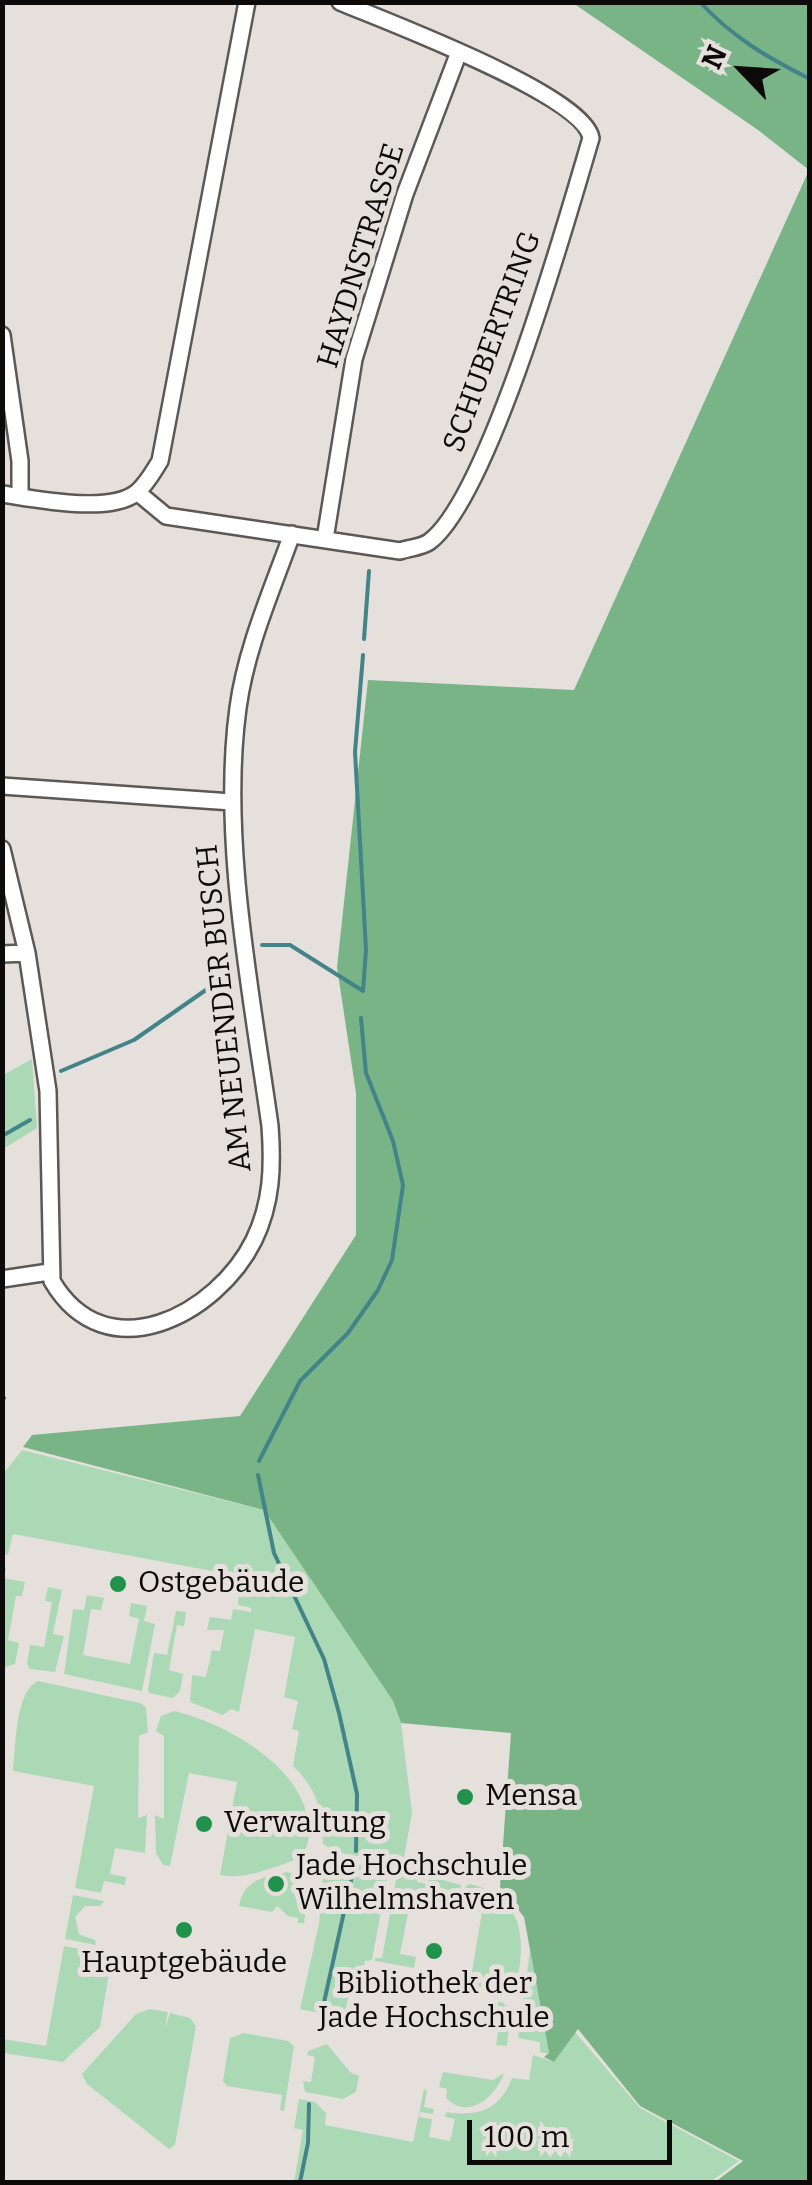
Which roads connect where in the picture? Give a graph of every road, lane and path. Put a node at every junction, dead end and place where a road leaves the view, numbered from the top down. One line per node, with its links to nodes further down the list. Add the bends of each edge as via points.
1 (247, 2): 5 (street, via 160,460)
2 (340, 2): 3 (street, SCHUBERTRING)
3 (460, 52): 9 (street, HAYDNSTRASSE, via 404,194 354,359); 9 (street, SCHUBERTRING, via 562,103 590,126 592,138 508,393 450,521 427,544 400,550)
4 (2, 335): 7 (street)
5 (138, 492): 7 (street, via 104,504); 8 (street, SCHUBERTRING, via 166,516)
6 (2, 494): 7 (street)
7 (20, 497)
8 (292, 534): 9 (street, SCHUBERTRING); 11 (street, AM NEUENDER BUSCH, via 244,678)
9 (325, 540)
10 (2, 786): 11 (street, AM NEUENDER BUSCH)
11 (232, 802): 15 (street, AM NEUENDER BUSCH, via 273,1164 263,1218 220,1284 160,1325 100,1325 68,1304)
12 (2, 850): 13 (street)
13 (27, 953): 14 (street); 15 (street, via 50,1107)
14 (2, 954)
15 (50, 1272): 16 (street)
16 (2, 1279)

